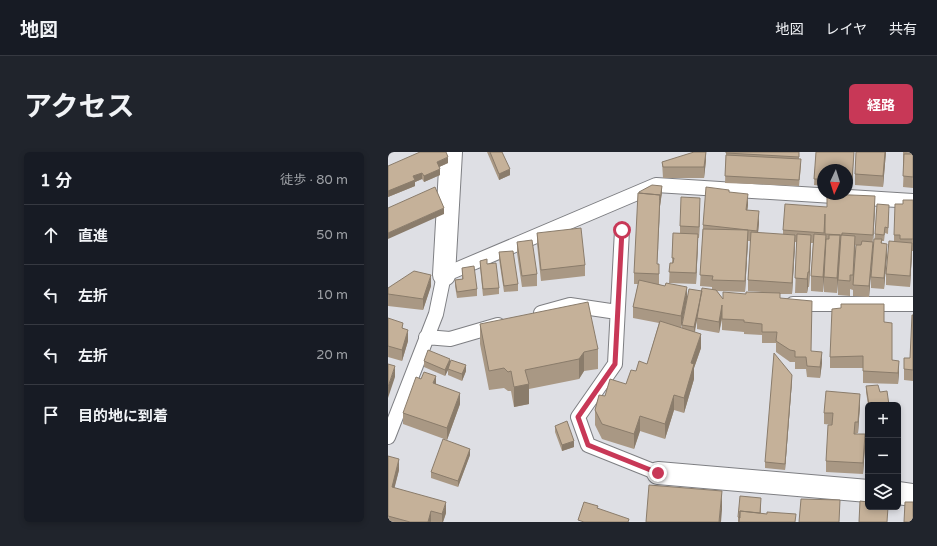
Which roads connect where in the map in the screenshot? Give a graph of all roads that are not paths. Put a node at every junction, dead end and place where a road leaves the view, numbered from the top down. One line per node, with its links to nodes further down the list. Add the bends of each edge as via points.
1 (451, 152): 4 (street)
2 (913, 201): 4 (lane, via 656,185)
3 (622, 230): 7 (lane)
4 (444, 275): 10 (lane, via 436,314)
5 (787, 304): 6 (lane)
6 (913, 304)
7 (617, 312): 8 (lane, via 570,305); 12 (lane, via 615,364 578,417 588,445)
8 (525, 318)
9 (510, 322): 10 (lane, via 450,339)
10 (426, 338): 11 (lane)
11 (388, 438)
12 (658, 473): 13 (street)
13 (865, 491)
14 (901, 493): 15 (street)
15 (913, 494)

